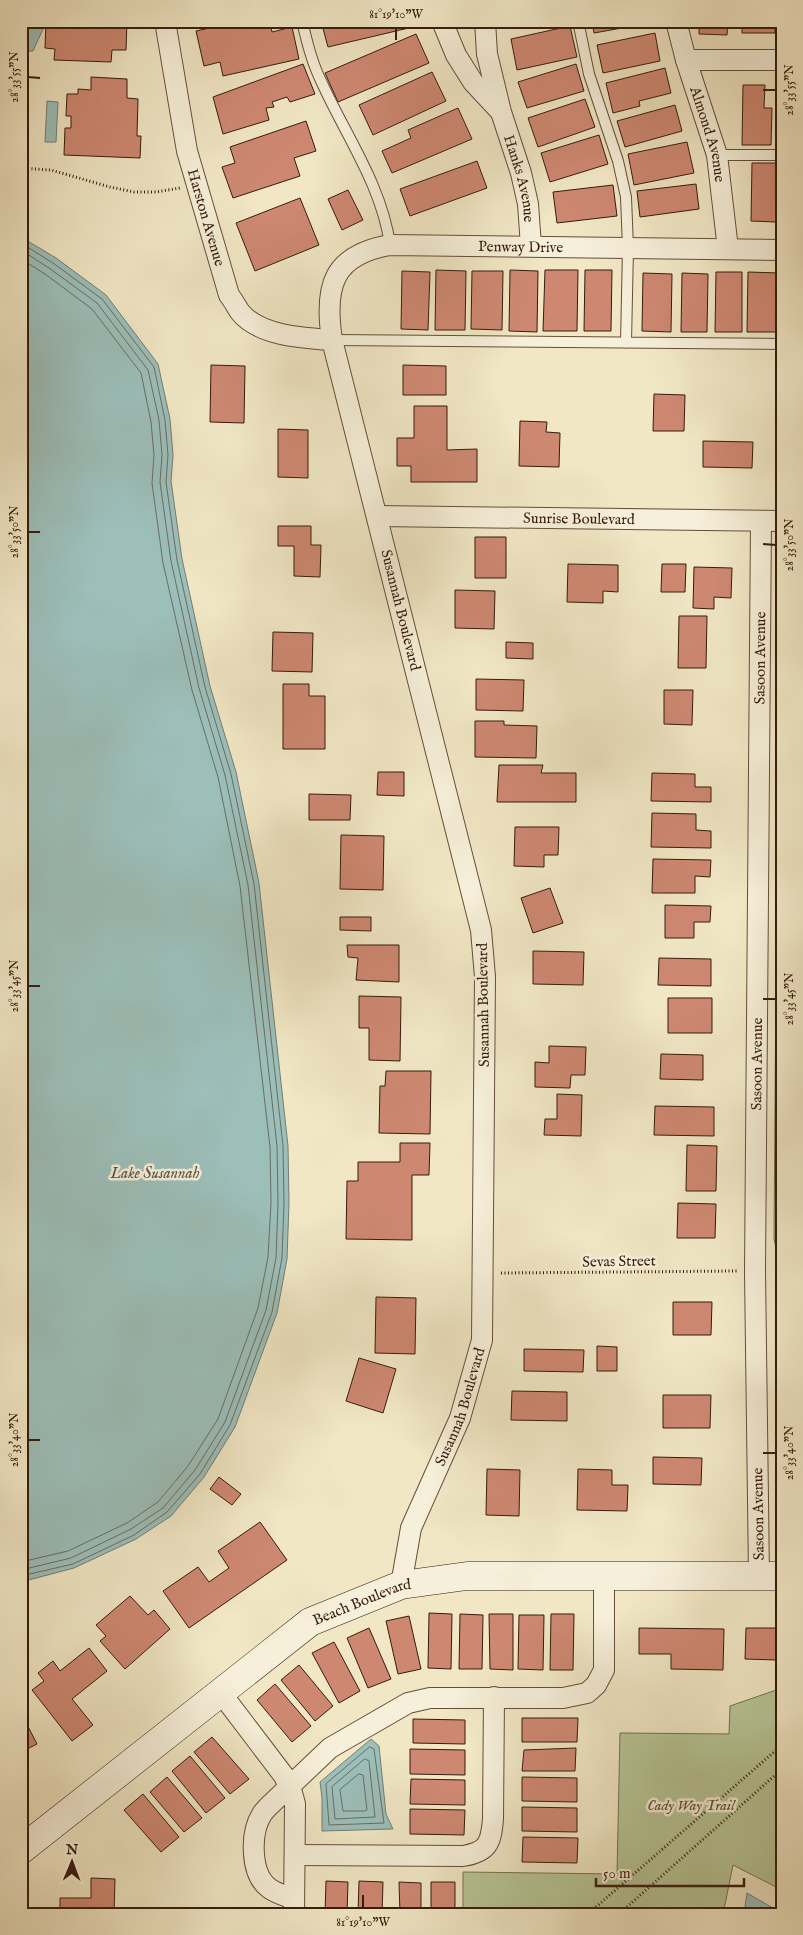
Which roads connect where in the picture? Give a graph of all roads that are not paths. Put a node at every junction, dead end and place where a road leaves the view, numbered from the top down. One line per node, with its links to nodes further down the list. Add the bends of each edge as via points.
1 (165, 21): 17 (street, Harston Avenue, via 187,151 229,295 241,313 257,325 281,334)
2 (302, 21): 12 (lane, via 321,82 378,197)
3 (442, 21): 9 (street, Hanks Avenue, via 456,55 473,82)
4 (485, 21): 9 (street, Hanks Avenue, via 487,54)
5 (578, 21): 14 (lane, via 589,74 618,161 626,197)
6 (676, 21): 7 (street, Almond Avenue)
7 (686, 60): 8 (street); 10 (street, Almond Avenue)
8 (782, 60)
9 (501, 112): 13 (street, Hanks Avenue, via 528,204)
10 (717, 155): 11 (lane); 15 (street, Almond Avenue)
11 (782, 155)
12 (390, 245): 13 (street, Penway Drive); 17 (street, Penway Drive, via 369,248 340,270 330,293 328,314)
13 (531, 246): 14 (street, Penway Drive)
14 (628, 248): 15 (street, Penway Drive); 18 (lane)
15 (728, 249): 16 (street, Penway Drive)
16 (782, 250)
17 (332, 340): 18 (lane); 20 (street, Susannah Boulevard)
18 (626, 343): 19 (lane)
19 (782, 344)
20 (377, 516): 21 (street, Sunrise Boulevard); 25 (street, Susannah Boulevard, via 481,930 484,977 482,1340 460,1418 411,1528)
21 (761, 521): 22 (street, Sunrise Boulevard); 24 (street, Sasoon Avenue, via 755,1271)
22 (782, 521)
23 (604, 1576): 24 (street, Beach Boulevard); 25 (street, Beach Boulevard, via 467,1576); 27 (street, via 604,1670 596,1685 587,1693 564,1698)
24 (771, 1576)
25 (402, 1585): 26 (street, Beach Boulevard, via 310,1622)
26 (221, 1693): 28 (street); 29 (street, Beach Boulevard)
27 (494, 1697): 28 (street, via 430,1698 408,1703 330,1748); 30 (street, via 493,1819 487,1846 478,1853 463,1856)
28 (289, 1787): 30 (street, via 295,1804); 31 (street, via 262,1815 254,1842 254,1861 259,1876 269,1888)
29 (21, 1850)
30 (295, 1855): 31 (street)
31 (294, 1906)

